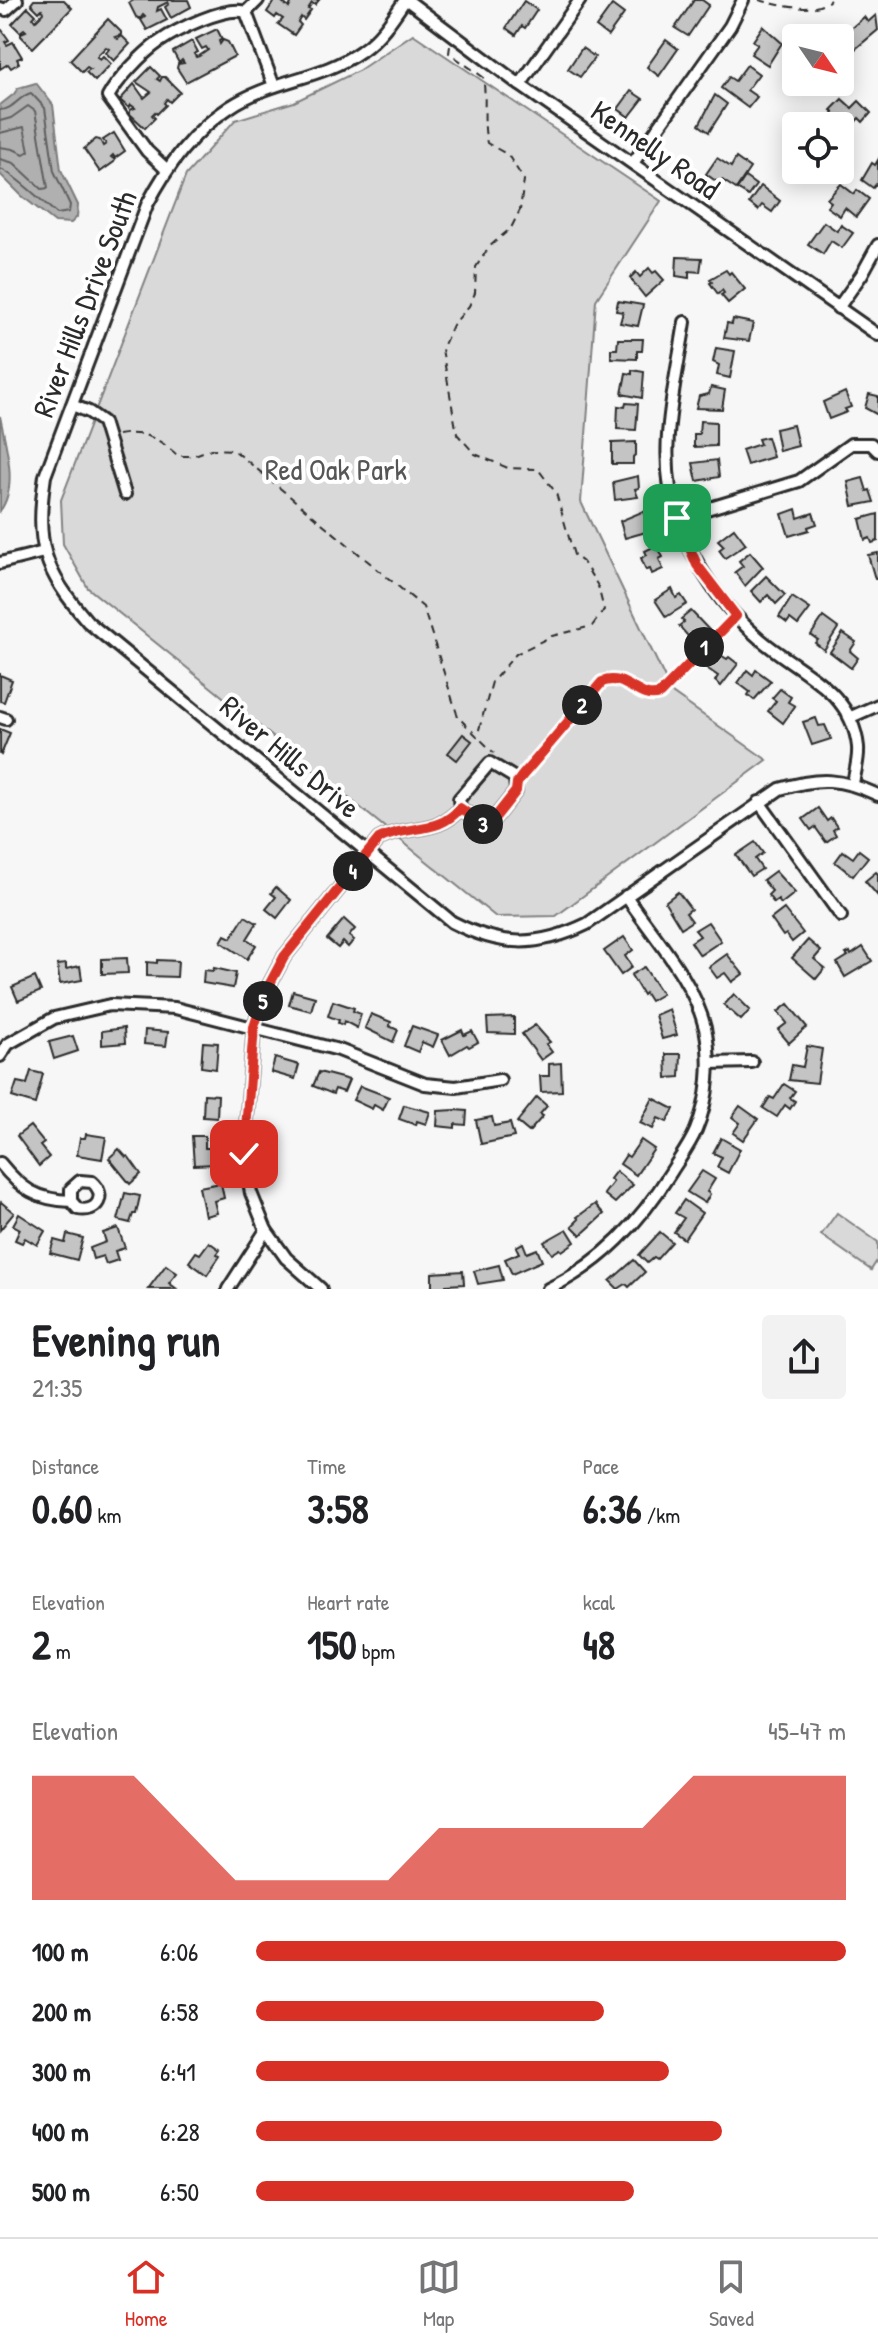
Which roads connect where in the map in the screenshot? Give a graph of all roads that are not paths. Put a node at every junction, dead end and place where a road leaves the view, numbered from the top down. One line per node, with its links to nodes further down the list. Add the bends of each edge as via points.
1 (17, 0): 6 (street, via 6,10)
2 (258, 0): 7 (street)
3 (406, 0): 8 (street, Kennelly Road); 9 (street, River Hills Drive South, via 361,51)
4 (580, 0): 8 (street)
5 (743, 0): 10 (street)
6 (0, 8)
7 (246, 12): 9 (street); 11 (street, River Hills Drive South, via 216,14 159,42 108,97)
8 (520, 85): 10 (street, Kennelly Road)
9 (274, 86): 11 (street, River Hills Drive South, via 231,105 194,134)
10 (633, 163): 13 (street, Kennelly Road)
11 (166, 169): 16 (street, River Hills Drive South, via 147,205)
12 (878, 245): 13 (street)
13 (838, 308): 15 (street, Kennelly Road)
14 (685, 322): 19 (street, via 667,437 668,479)
15 (878, 335)
16 (72, 405): 18 (street, via 103,422); 20 (street, River Hills Drive South, via 45,476 40,514)
17 (878, 451): 19 (street, via 871,444 851,444 799,481)
18 (125, 494)
19 (677, 518): 23 (street, via 697,565 736,616 831,690)
20 (44, 552): 21 (street); 28 (street, River Hills Drive, via 61,591 88,622)
21 (0, 563)
22 (878, 705): 23 (street)
23 (851, 717): 24 (street, via 859,750)
24 (853, 783): 25 (street, River Hills Drive); 26 (street, River Hills Drive, via 803,782)
25 (878, 795)
26 (759, 802): 29 (street, River Hills Drive); 30 (street)
27 (460, 808): 27 (street, via 459,799 490,763 515,778 516,791 490,824); 28 (street, via 449,821 434,827 388,834)
28 (368, 853): 29 (street, River Hills Drive, via 452,922 501,941 563,936); 31 (street, via 284,957)
29 (626, 896): 34 (street, via 691,990)
30 (841, 916)
31 (254, 1027): 32 (street, via 175,1008 110,1005 54,1018 8,1044); 35 (street, via 339,1050 425,1084 456,1087); 38 (street, via 244,1154 251,1193)
32 (0, 1056)
33 (752, 1062): 34 (street)
34 (709, 1063): 41 (street, via 696,1131 651,1205 593,1262)
35 (500, 1080)
36 (0, 1163): 37 (street, via 15,1181 46,1200)
37 (71, 1201)
38 (266, 1230): 39 (street); 40 (street, via 286,1258)
39 (228, 1289)
40 (321, 1289)
41 (548, 1289)

